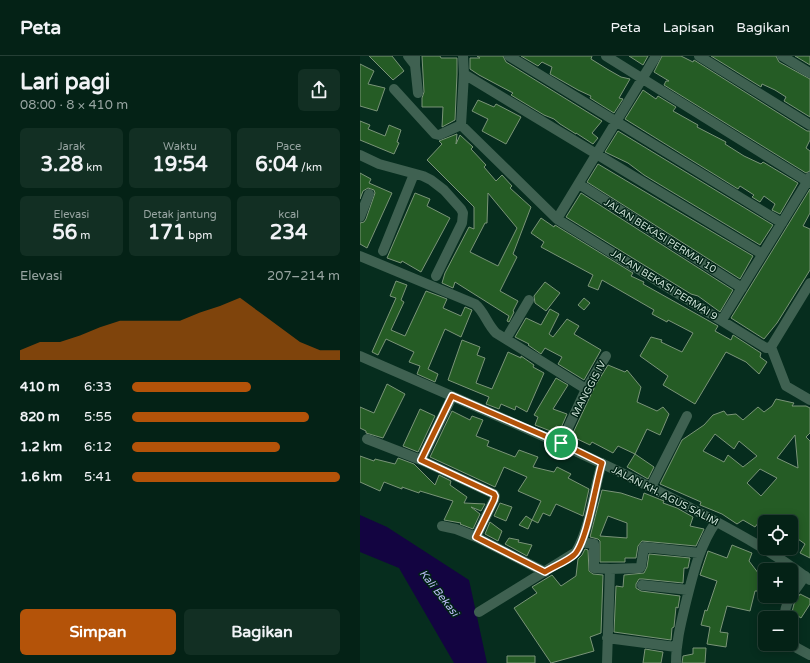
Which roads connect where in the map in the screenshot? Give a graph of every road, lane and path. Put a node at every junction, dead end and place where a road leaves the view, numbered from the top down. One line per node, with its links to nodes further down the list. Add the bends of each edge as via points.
1 (408, 56): 8 (street)
2 (463, 56): 10 (street)
3 (510, 56): 14 (street)
4 (606, 56): 11 (street)
5 (656, 56): 11 (street)
6 (699, 56): 16 (street)
7 (782, 56): 9 (street)
8 (415, 60): 13 (street)
9 (810, 73)
10 (464, 74): 15 (street); 17 (street)
11 (642, 78): 14 (street); 20 (street)
12 (394, 89): 15 (street, via 437,135)
13 (418, 93)
14 (617, 121): 17 (street); 25 (street)
15 (461, 125): 24 (street, JALAN BEKASI PERMAI 9)
16 (810, 125)
17 (597, 154): 21 (street); 27 (street)
18 (360, 155): 19 (street, via 379,164)
19 (414, 174): 26 (street); 29 (street, via 436,183 463,213 462,224)
20 (809, 180): 25 (street)
21 (578, 184): 24 (street); 31 (street, JALAN BEKASI PERMAI 10)
22 (369, 194): 23 (street)
23 (360, 217)
24 (557, 219): 33 (street, JALAN BEKASI PERMAI 9)
25 (782, 223): 27 (street)
26 (383, 251)
27 (762, 254): 31 (street)
28 (360, 256): 34 (street, via 475,304 492,329)
29 (436, 276)
30 (810, 282): 35 (street)
31 (742, 288): 33 (street)
32 (529, 300): 34 (street)
33 (722, 320): 35 (street, JALAN BEKASI PERMAI 9, via 766,348)
34 (506, 339): 38 (street)
35 (771, 347): 40 (street, via 786,386)
36 (360, 356): 39 (street, JALAN KH. AGUS SALIM)
37 (606, 356): 38 (street, MANGGIS IV)
38 (586, 389): 43 (street, MANGGIS IV)
39 (452, 396): 43 (street, JALAN KH. AGUS SALIM); 44 (street)
40 (810, 400)
41 (687, 416): 46 (street)
42 (367, 439): 44 (street)
43 (561, 443): 45 (street, JALAN KH. AGUS SALIM)
44 (421, 460): 49 (street, via 494,494 494,500)
45 (602, 463): 46 (street, JALAN KH. AGUS SALIM); 50 (street)
46 (651, 487): 47 (street, JALAN KH. AGUS SALIM)
47 (716, 522): 51 (street); 54 (street, JALAN KH. AGUS SALIM, via 774,554)
48 (442, 526): 49 (street)
49 (476, 537): 53 (street)
50 (581, 542): 52 (street, via 594,544 594,568); 53 (street, via 574,555)
51 (700, 553): 52 (street, via 644,547 640,568); 56 (street)
52 (610, 569): 59 (street)
53 (545, 572): 58 (street)
54 (808, 578): 57 (street, via 787,604)
55 (642, 585): 56 (street)
56 (689, 590): 60 (street)
57 (785, 611)
58 (479, 612)
59 (607, 638): 60 (street); 63 (street)
60 (676, 646): 64 (street)
61 (798, 649): 62 (street)
62 (810, 655)
63 (607, 663)
64 (676, 663)

